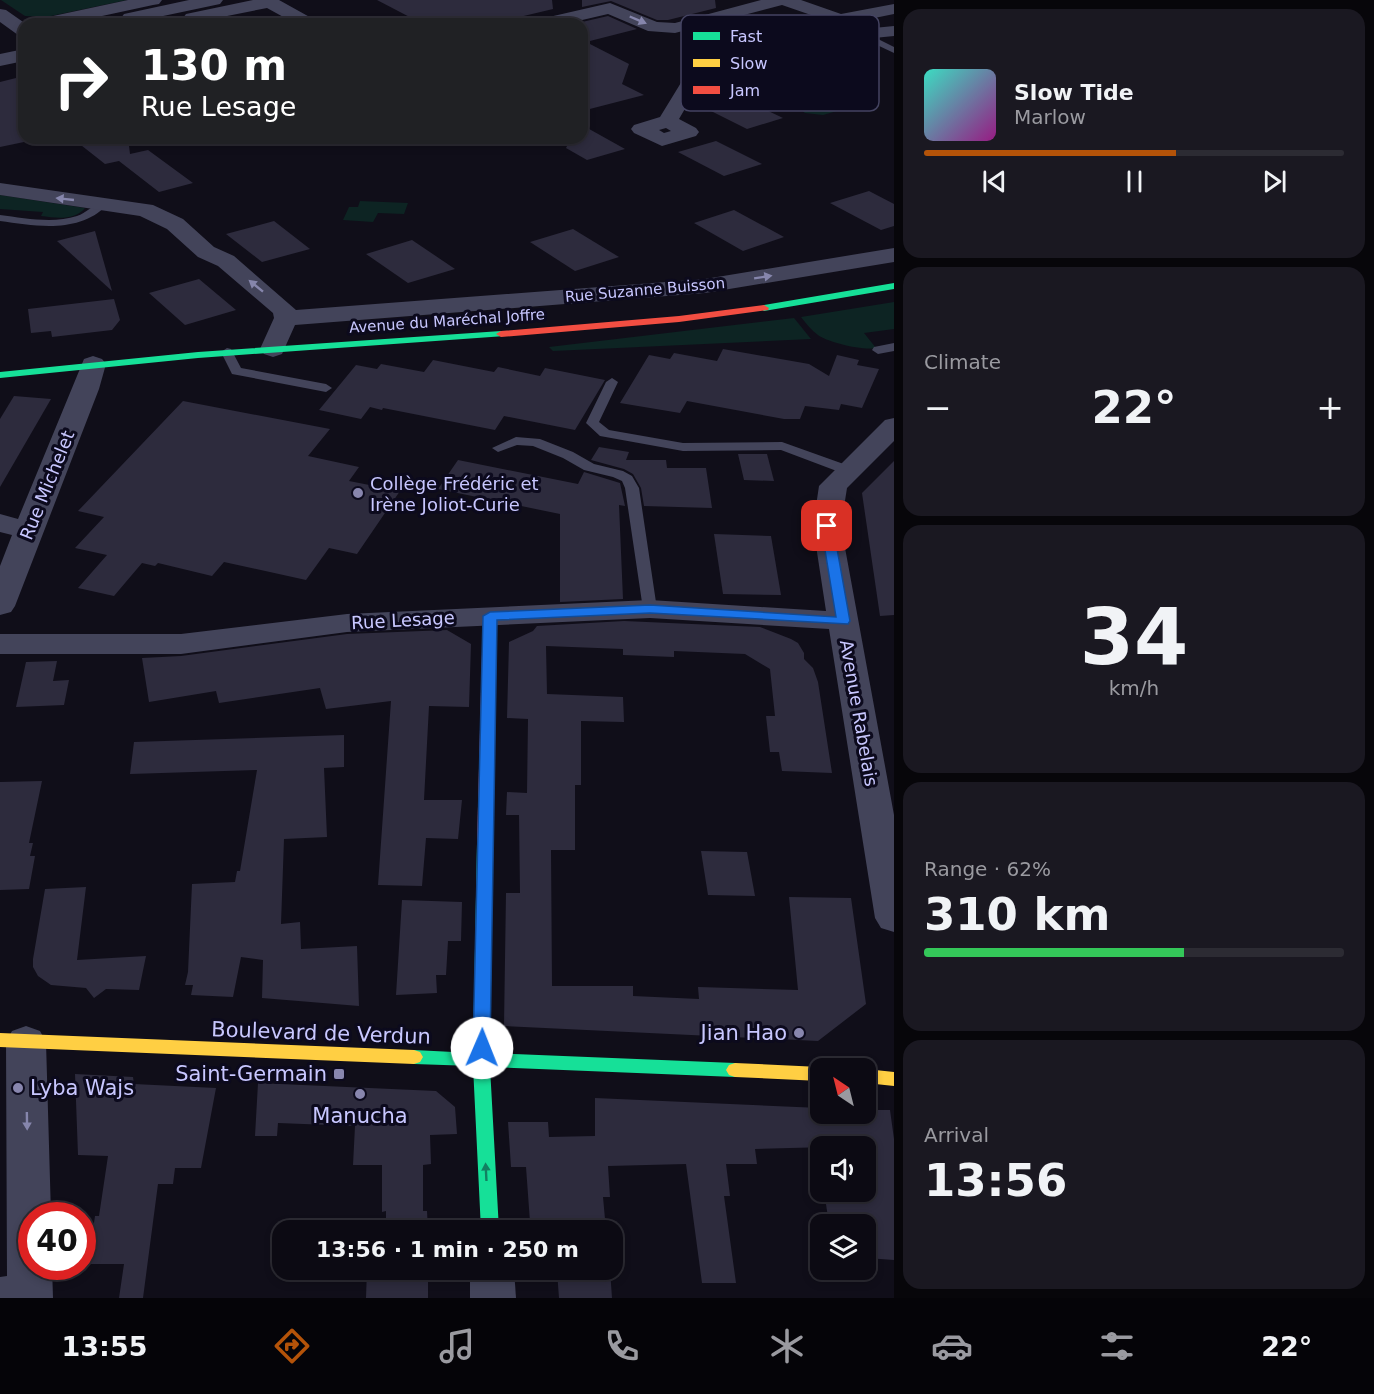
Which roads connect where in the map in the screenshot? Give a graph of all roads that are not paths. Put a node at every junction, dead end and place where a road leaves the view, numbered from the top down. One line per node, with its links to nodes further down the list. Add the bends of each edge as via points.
1 (153, 0): 10 (street)
2 (214, 0): 11 (street)
3 (782, 0): 7 (street, one-way to 3); 8 (street)
4 (267, 1): 12 (street); 13 (street)
5 (894, 9): 9 (street)
6 (0, 14): 15 (street)
7 (725, 15)
8 (821, 15)
9 (865, 15)
10 (68, 18)
11 (131, 18)
12 (192, 18)
13 (298, 18)
14 (568, 18): 16 (street, one-way to 16, via 610,8 654,27)
15 (18, 26)
16 (681, 26)
17 (894, 31): 18 (street)
18 (879, 32)
19 (879, 43): 20 (lane)
20 (894, 50)
21 (18, 56): 22 (street)
22 (0, 60)
23 (681, 99): 24 (street)
24 (668, 121)
25 (0, 189): 26 (street, one-way to 25)
26 (102, 204): 27 (lane, via 86,216 69,221); 30 (street, one-way to 26, via 285,310 175,224 145,210)
27 (0, 218)
28 (894, 255): 30 (street, Rue Suzanne Buisson, one-way to 28, via 705,286)
29 (894, 286): 32 (street, Avenue du Maréchal Joffre, via 617,326)
30 (286, 318): 32 (street)
31 (894, 347): 33 (lane)
32 (273, 349): 34 (street, Avenue du Maréchal Joffre)
33 (878, 350)
34 (227, 352): 35 (street, Avenue du Maréchal Joffre); 38 (lane, via 236,370)
35 (93, 364): 36 (street, Avenue du Maréchal Joffre); 42 (street, Rue Michelet, via 86,389)
36 (0, 375)
37 (612, 382): 41 (lane, via 592,423 605,433 683,447 782,446)
38 (326, 388)
39 (894, 426): 41 (street, Avenue Rabelais)
40 (498, 448): 44 (lane, via 516,441 535,442 627,479 632,488)
41 (847, 470): 46 (street, Avenue Rabelais, via 833,486 827,526)
42 (14, 527): 43 (street, Rue Michelet)
43 (0, 606)
44 (650, 609): 45 (street, Rue Lesage); 46 (street, Rue Lesage)
45 (490, 616): 47 (street, Rue Lesage, via 347,623 182,644); 50 (street)
46 (843, 621): 48 (street, Avenue Rabelais)
47 (0, 644)
48 (894, 918)
49 (13, 1041): 50 (street, Boulevard de Verdun); 56 (street, one-way to 56)
50 (481, 1060): 51 (street, Boulevard de Verdun); 54 (street, one-way to 50)
51 (810, 1074)
52 (876, 1077): 53 (street)
53 (894, 1079)
54 (489, 1220)
55 (492, 1280): 57 (street)
56 (20, 1296)
57 (493, 1298)

